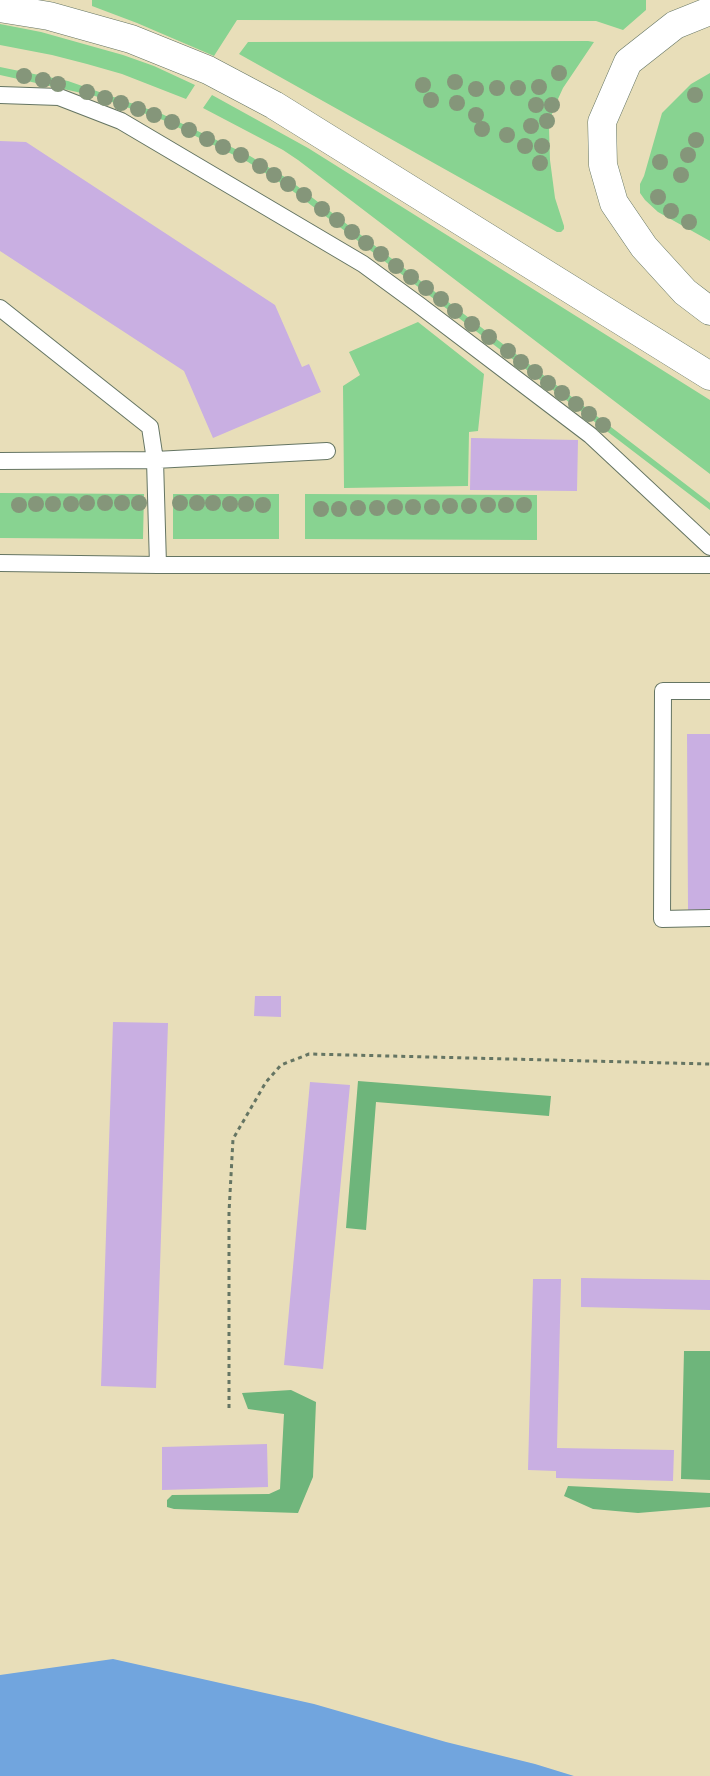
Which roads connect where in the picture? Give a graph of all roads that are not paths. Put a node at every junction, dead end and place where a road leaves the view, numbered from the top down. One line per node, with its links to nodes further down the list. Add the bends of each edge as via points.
1 (0, 8): 6 (highway, via 49,16 132,40 208,70 274,105)
2 (710, 11): 5 (highway, via 675,25 628,62 602,122 603,165 614,202 644,247 685,292)
3 (0, 95): 10 (lane, via 60,97 121,120 363,264 590,435)
4 (0, 308): 8 (lane, via 150,427)
5 (710, 311)
6 (710, 376)
7 (327, 451): 8 (lane)
8 (155, 460): 9 (lane); 12 (lane)
9 (0, 461)
10 (710, 547)
11 (0, 563): 12 (lane)
12 (158, 565): 13 (lane)
13 (710, 565)
14 (710, 691): 15 (lane, via 663,692 662,919)
15 (706, 921)

